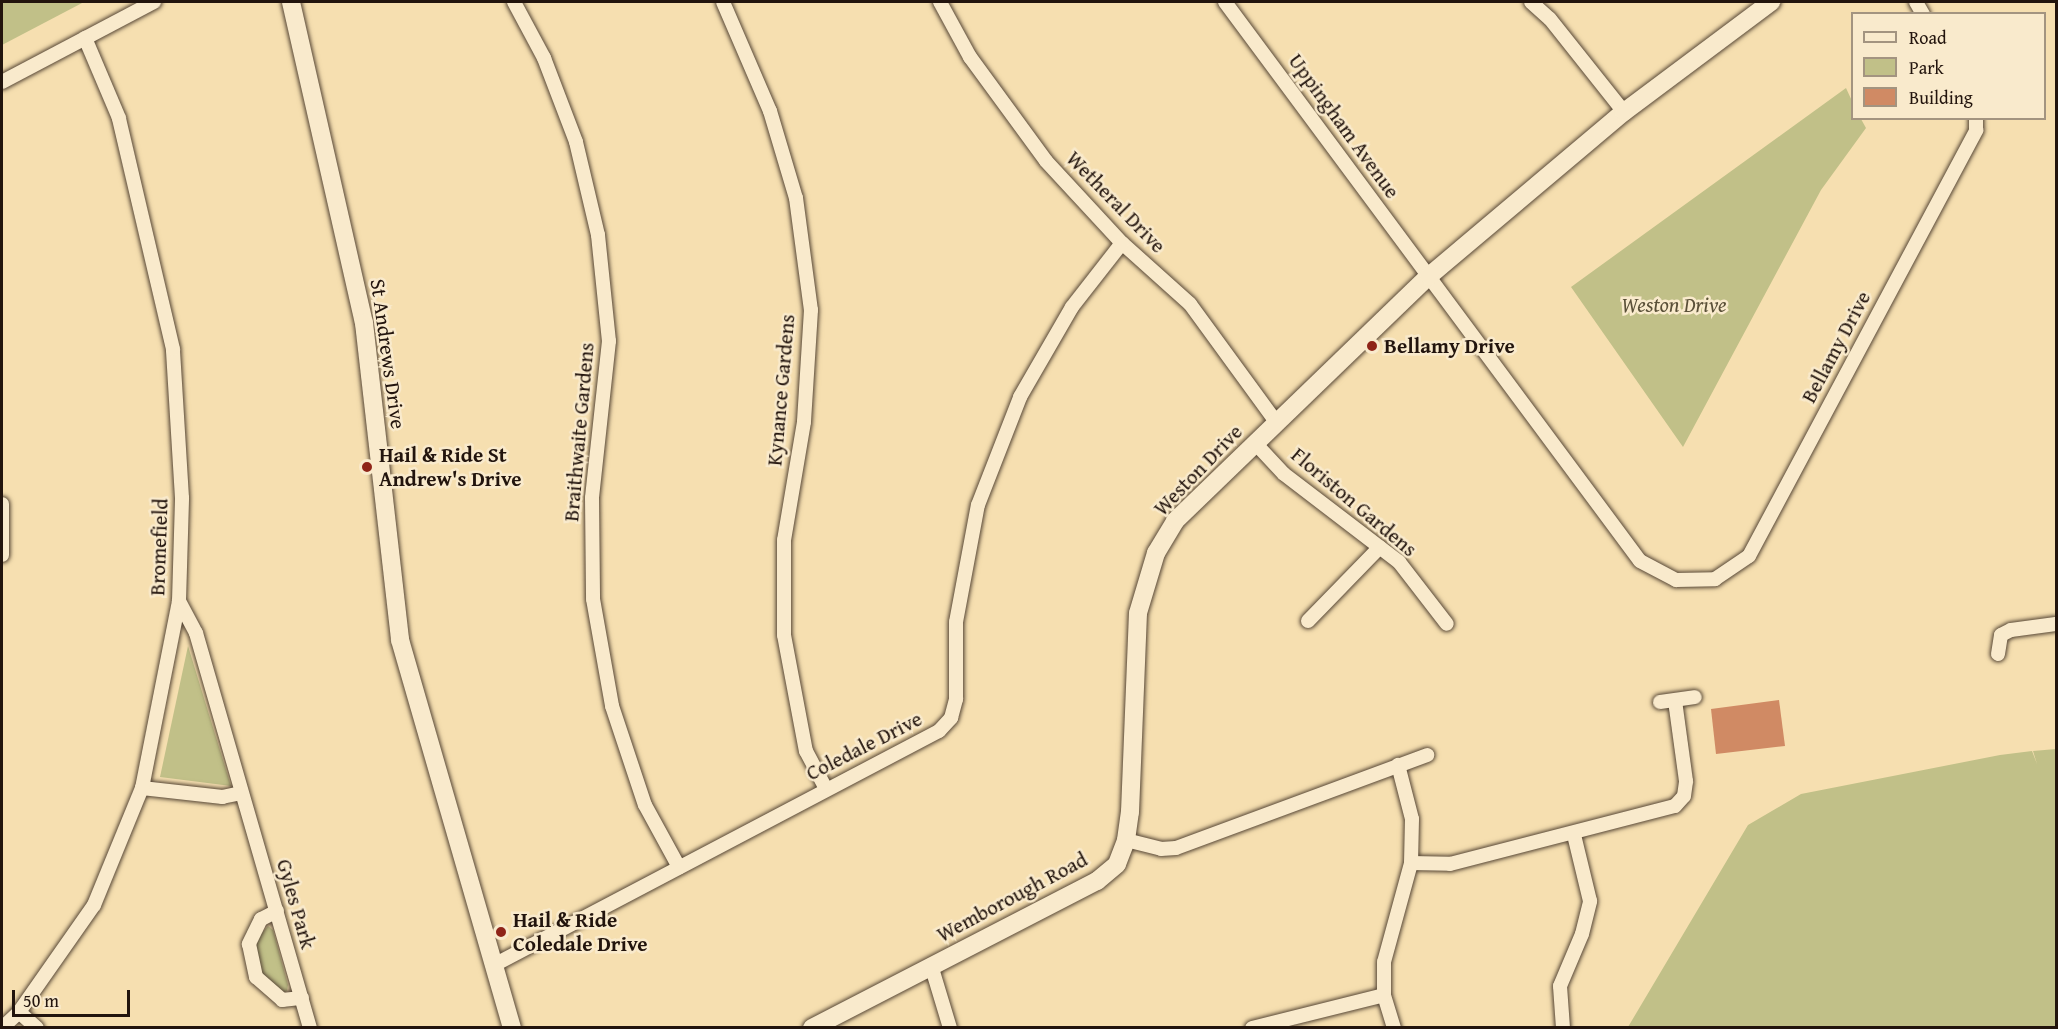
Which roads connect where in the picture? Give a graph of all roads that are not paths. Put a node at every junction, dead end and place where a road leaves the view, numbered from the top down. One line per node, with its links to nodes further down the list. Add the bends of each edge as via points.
1 (154, 2): 9 (street)
2 (291, 2): 38 (street, St Andrews Drive, via 364,323 400,640)
3 (514, 2): 36 (street, Braithwaite Gardens, via 544,57 576,142 598,235 609,341 592,498 593,599 612,706 645,805)
4 (723, 2): 31 (street, Kynance Gardens, via 770,111 799,220 811,310 804,422 784,540 784,635 806,751)
5 (940, 2): 13 (street, Wetheral Drive, via 970,57 1046,161)
6 (1225, 2): 14 (street, Uppingham Avenue)
7 (1531, 2): 11 (street, via 1550,19)
8 (1771, 2): 11 (street, Weston Drive)
9 (85, 38): 10 (street); 20 (street, Bromefield, via 118,118 173,349 182,498)
10 (2, 82)
11 (1624, 112): 14 (street, Weston Drive)
12 (1976, 120): 14 (street, Bellamy Drive, via 1976,130 1749,556 1715,579 1676,580 1640,561)
13 (1122, 243): 15 (street, Wetheral Drive, via 1190,304); 31 (street, Coledale Drive, via 1072,307 1020,397 978,505 956,622 956,699 951,718 939,731)
14 (1429, 276): 15 (street, Weston Drive)
15 (1276, 422): 16 (street, Weston Drive)
16 (1255, 443): 18 (street, Floriston Gardens, via 1284,474); 34 (street, Weston Drive, via 1175,521 1156,553 1145,584 1138,613)
17 (2, 504): 19 (street)
18 (1380, 547): 21 (street); 22 (street, Floriston Gardens, via 1399,562)
19 (2, 555)
20 (179, 601): 30 (street, Bromefield); 32 (street, Gyles Park, via 196,633)
21 (1308, 621)
22 (1447, 624)
23 (2056, 624): 24 (street, via 2001,635)
24 (1998, 654)
25 (1695, 697): 26 (street)
26 (1675, 701): 27 (street); 33 (street, via 1686,781 1684,796 1675,806)
27 (1660, 702)
28 (1427, 755): 29 (street)
29 (1398, 765): 34 (street, via 1176,848 1161,849); 35 (street, via 1412,819)
30 (142, 788): 32 (street, via 222,797); 42 (street, Bromefield, via 94,905)
31 (826, 789): 36 (street, Coledale Drive)
32 (241, 793): 37 (street, Gyles Park)
33 (1574, 835): 35 (street, via 1450,864); 51 (street, via 1590,901 1582,934 1560,986)
34 (1126, 840): 39 (street, Wemborough Road, via 1117,864 1097,881)
35 (1411, 863): 40 (street, via 1384,962)
36 (679, 867): 38 (street, Coledale Drive)
37 (277, 911): 41 (street, Gyles Park); 41 (street, via 261,919 249,944 256,977 282,1000)
38 (494, 965): 46 (street, St Andrews Drive)
39 (931, 965): 47 (street, Wemborough Road); 48 (street)
40 (1384, 995): 49 (street); 50 (street)
41 (302, 998): 45 (street, Gyles Park)
42 (19, 1012): 43 (street, Bromefield); 44 (street)
43 (2, 1028)
44 (37, 1028)
45 (310, 1028)
46 (512, 1028)
47 (812, 1028)
48 (951, 1028)
49 (1252, 1028)
50 (1394, 1028)
51 (1563, 1028)

